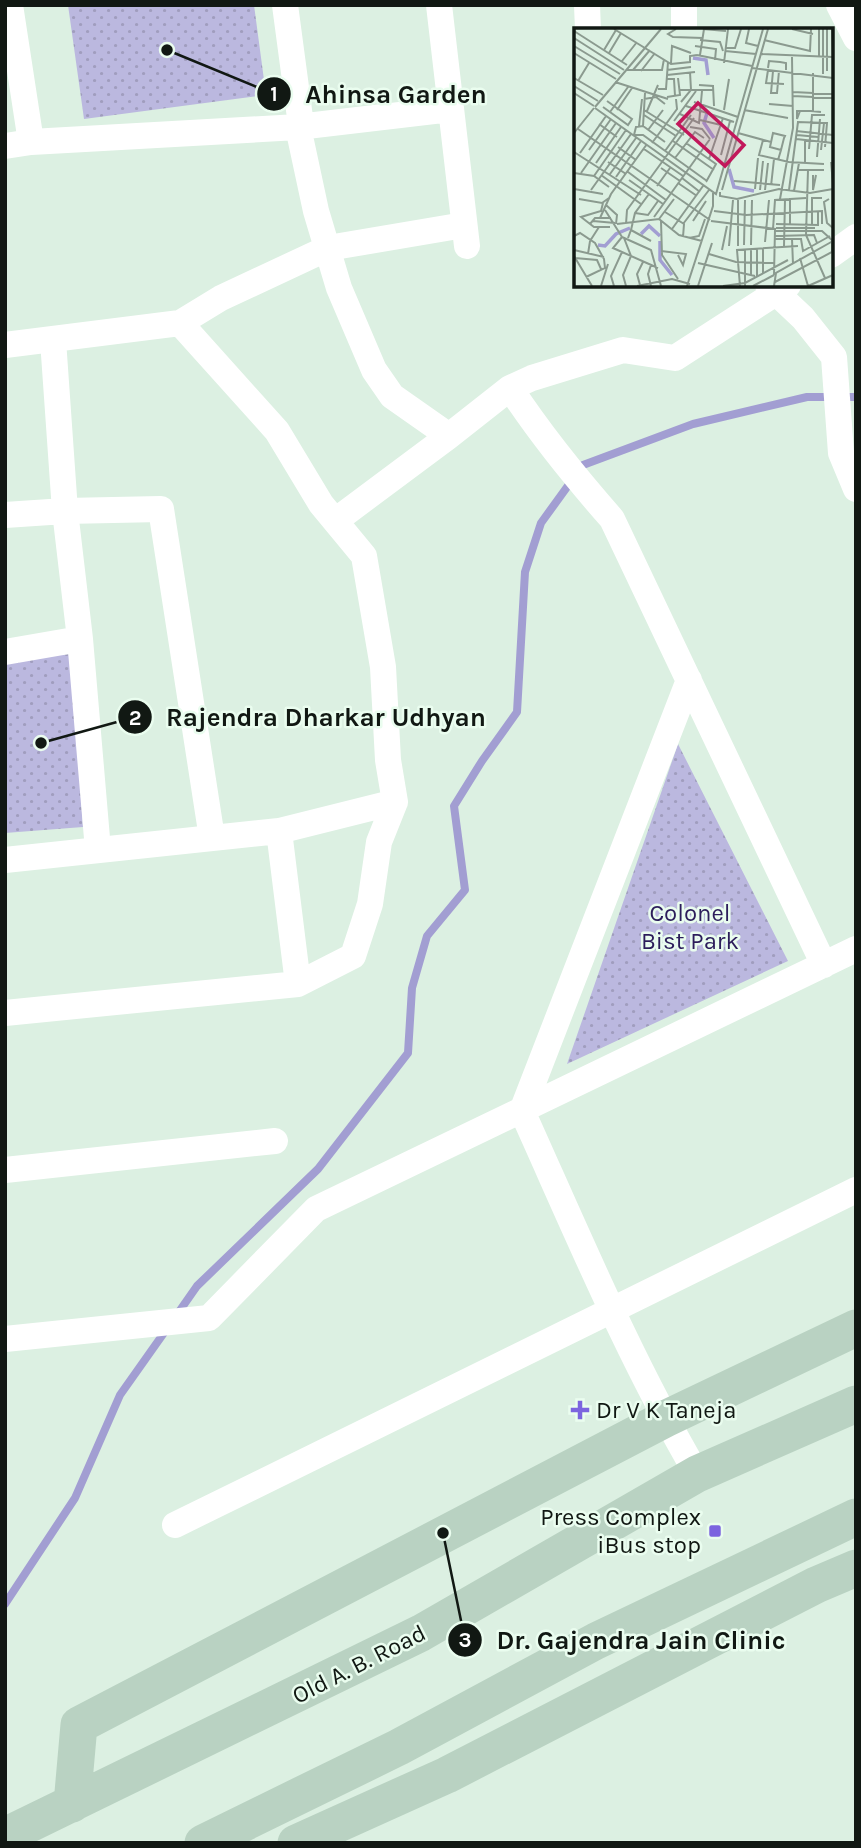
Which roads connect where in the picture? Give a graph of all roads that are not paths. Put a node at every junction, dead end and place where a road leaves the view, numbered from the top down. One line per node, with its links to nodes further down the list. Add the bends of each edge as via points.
1 (10, 5): 12 (street)
2 (285, 5): 11 (street)
3 (439, 5): 10 (street)
4 (587, 5): 7 (street)
5 (684, 5): 8 (street)
6 (839, 5): 9 (street)
7 (588, 28)
8 (684, 28)
9 (856, 38)
10 (451, 109): 11 (street); 15 (street, via 465,235)
11 (300, 126): 12 (street); 15 (street)
12 (31, 142): 13 (street)
13 (5, 146)
14 (856, 237): 16 (street)
15 (328, 248): 18 (street, via 221,298); 22 (street, via 339,288 374,370 392,396)
16 (833, 254)
17 (777, 288): 21 (street, via 675,358 623,350); 23 (street, via 834,357 841,453)
18 (180, 323): 19 (street); 26 (street, via 277,431)
19 (53, 340): 20 (street); 24 (street)
20 (5, 345)
21 (510, 388): 22 (street); 29 (street, via 538,430 612,519)
22 (449, 436): 26 (street)
23 (856, 489)
24 (65, 511): 25 (street); 27 (street); 32 (street, via 162,509)
25 (5, 516)
26 (335, 521): 30 (street, via 364,556 383,667)
27 (80, 639): 28 (street); 33 (street)
28 (5, 652)
29 (689, 680): 36 (street); 39 (street)
30 (395, 802): 31 (street); 37 (street, via 379,842 370,904 354,956)
31 (278, 831): 32 (street); 37 (street)
32 (212, 838): 33 (street)
33 (98, 850): 34 (street)
34 (5, 860)
35 (856, 950): 36 (street)
36 (824, 964): 39 (street)
37 (298, 984): 38 (street)
38 (5, 1013)
39 (522, 1111): 43 (street); 45 (street, via 316,1209 209,1318)
40 (275, 1141): 41 (street)
41 (5, 1170)
42 (856, 1190): 43 (street)
43 (612, 1311): 47 (street); 50 (street)
44 (856, 1328): 47 (main road)
45 (5, 1339)
46 (856, 1404): 48 (main road, Old A. B. Road)
47 (665, 1419): 48 (street); 52 (main road, via 79,1726)
48 (698, 1474): 52 (main road, Old A. B. Road, via 421,1633)
49 (856, 1517): 54 (main road, via 596,1641 399,1748)
50 (175, 1525)
51 (856, 1568): 55 (main road, via 447,1776)
52 (72, 1804): 53 (main road, Old A. B. Road)
53 (5, 1836)
54 (203, 1843)
55 (296, 1843)

